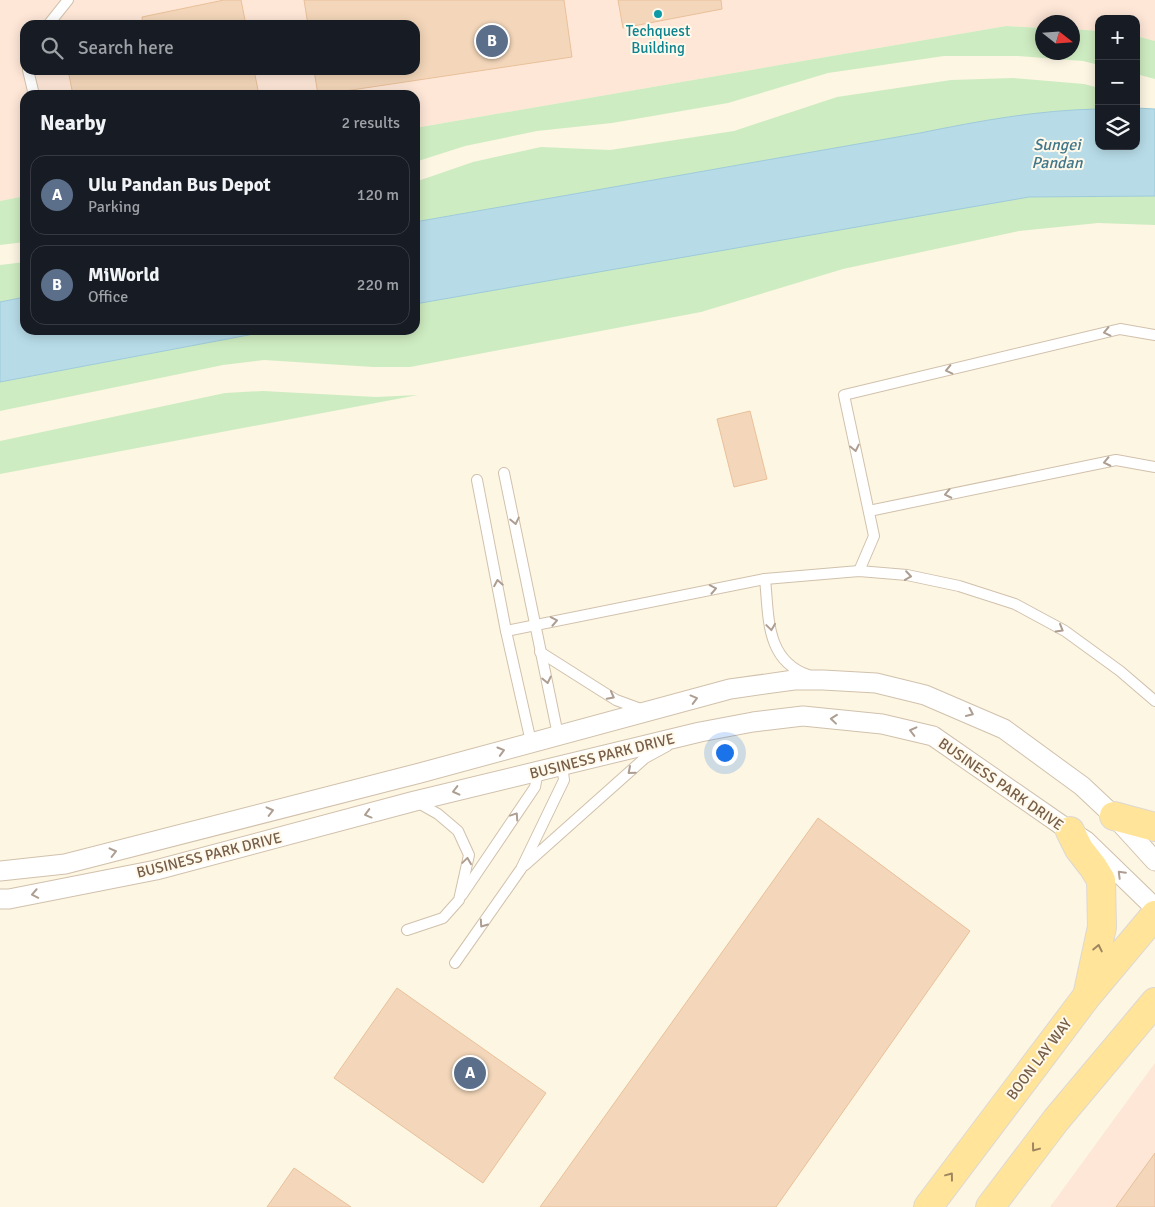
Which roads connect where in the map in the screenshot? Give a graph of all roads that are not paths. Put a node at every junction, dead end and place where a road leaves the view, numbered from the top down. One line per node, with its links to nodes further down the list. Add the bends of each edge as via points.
1 (68, 0): 2 (lane)
2 (52, 20)
3 (29, 75): 4 (lane)
4 (33, 90)
5 (1155, 335): 9 (lane, one-way to 9, via 1120,329 844,395)
6 (1155, 467): 9 (lane, one-way to 9, via 1116,460)
7 (504, 473): 12 (lane, one-way to 12)
8 (477, 480): 13 (lane, one-way to 8)
9 (868, 511): 10 (lane, via 874,536)
10 (859, 571): 11 (lane); 16 (lane, one-way to 16, via 907,575 959,586 1015,604 1065,631 1120,671)
11 (765, 578): 12 (lane, one-way to 11); 15 (lane, one-way to 15, via 771,634 776,650 797,671)
12 (536, 625): 13 (lane); 14 (lane)
13 (506, 631): 20 (lane)
14 (540, 652): 17 (lane, one-way to 17, via 616,700); 18 (lane, one-way to 18)
15 (823, 680): 17 (street, BUSINESS PARK DRIVE, one-way to 15, via 730,690 794,680); 24 (street, BUSINESS PARK DRIVE, one-way to 24, via 876,683 925,695 1004,729 1082,786)
16 (1155, 702)
17 (647, 712): 18 (street, BUSINESS PARK DRIVE)
18 (558, 735): 20 (street, BUSINESS PARK DRIVE)
19 (686, 735): 21 (street, BUSINESS PARK DRIVE); 26 (street, BUSINESS PARK DRIVE, one-way to 19, via 933,736 882,724 803,716); 28 (lane, one-way to 28, via 645,758)
20 (531, 742): 29 (street, BUSINESS PARK DRIVE, one-way to 20, via 65,864)
21 (562, 765): 22 (street, BUSINESS PARK DRIVE); 28 (lane, via 564,780)
22 (538, 771): 23 (street, BUSINESS PARK DRIVE, one-way to 23); 31 (lane, one-way to 22, via 535,787)
23 (415, 801): 30 (street, BUSINESS PARK DRIVE, one-way to 30, via 156,870); 31 (lane, one-way to 23, via 469,855 458,831)
24 (1114, 816): 25 (main road); 27 (street, BUSINESS PARK DRIVE)
25 (1155, 827)
26 (1070, 831): 32 (street, BUSINESS PARK DRIVE, one-way to 26, via 1086,841); 36 (main road, one-way to 26, via 1102,927 1101,880)
27 (1155, 861)
28 (521, 869): 35 (lane, one-way to 35)
29 (0, 871)
30 (0, 899)
31 (459, 900): 34 (lane, via 443,918)
32 (1155, 908)
33 (1155, 915): 36 (main road, BOON LAY WAY)
34 (407, 930)
35 (455, 963)
36 (1087, 996): 40 (main road, BOON LAY WAY, one-way to 36)
37 (1155, 1002): 39 (main road)
38 (1155, 1031): 39 (main road)
39 (1056, 1120): 41 (main road, one-way to 41)
40 (928, 1207)
41 (990, 1207)

